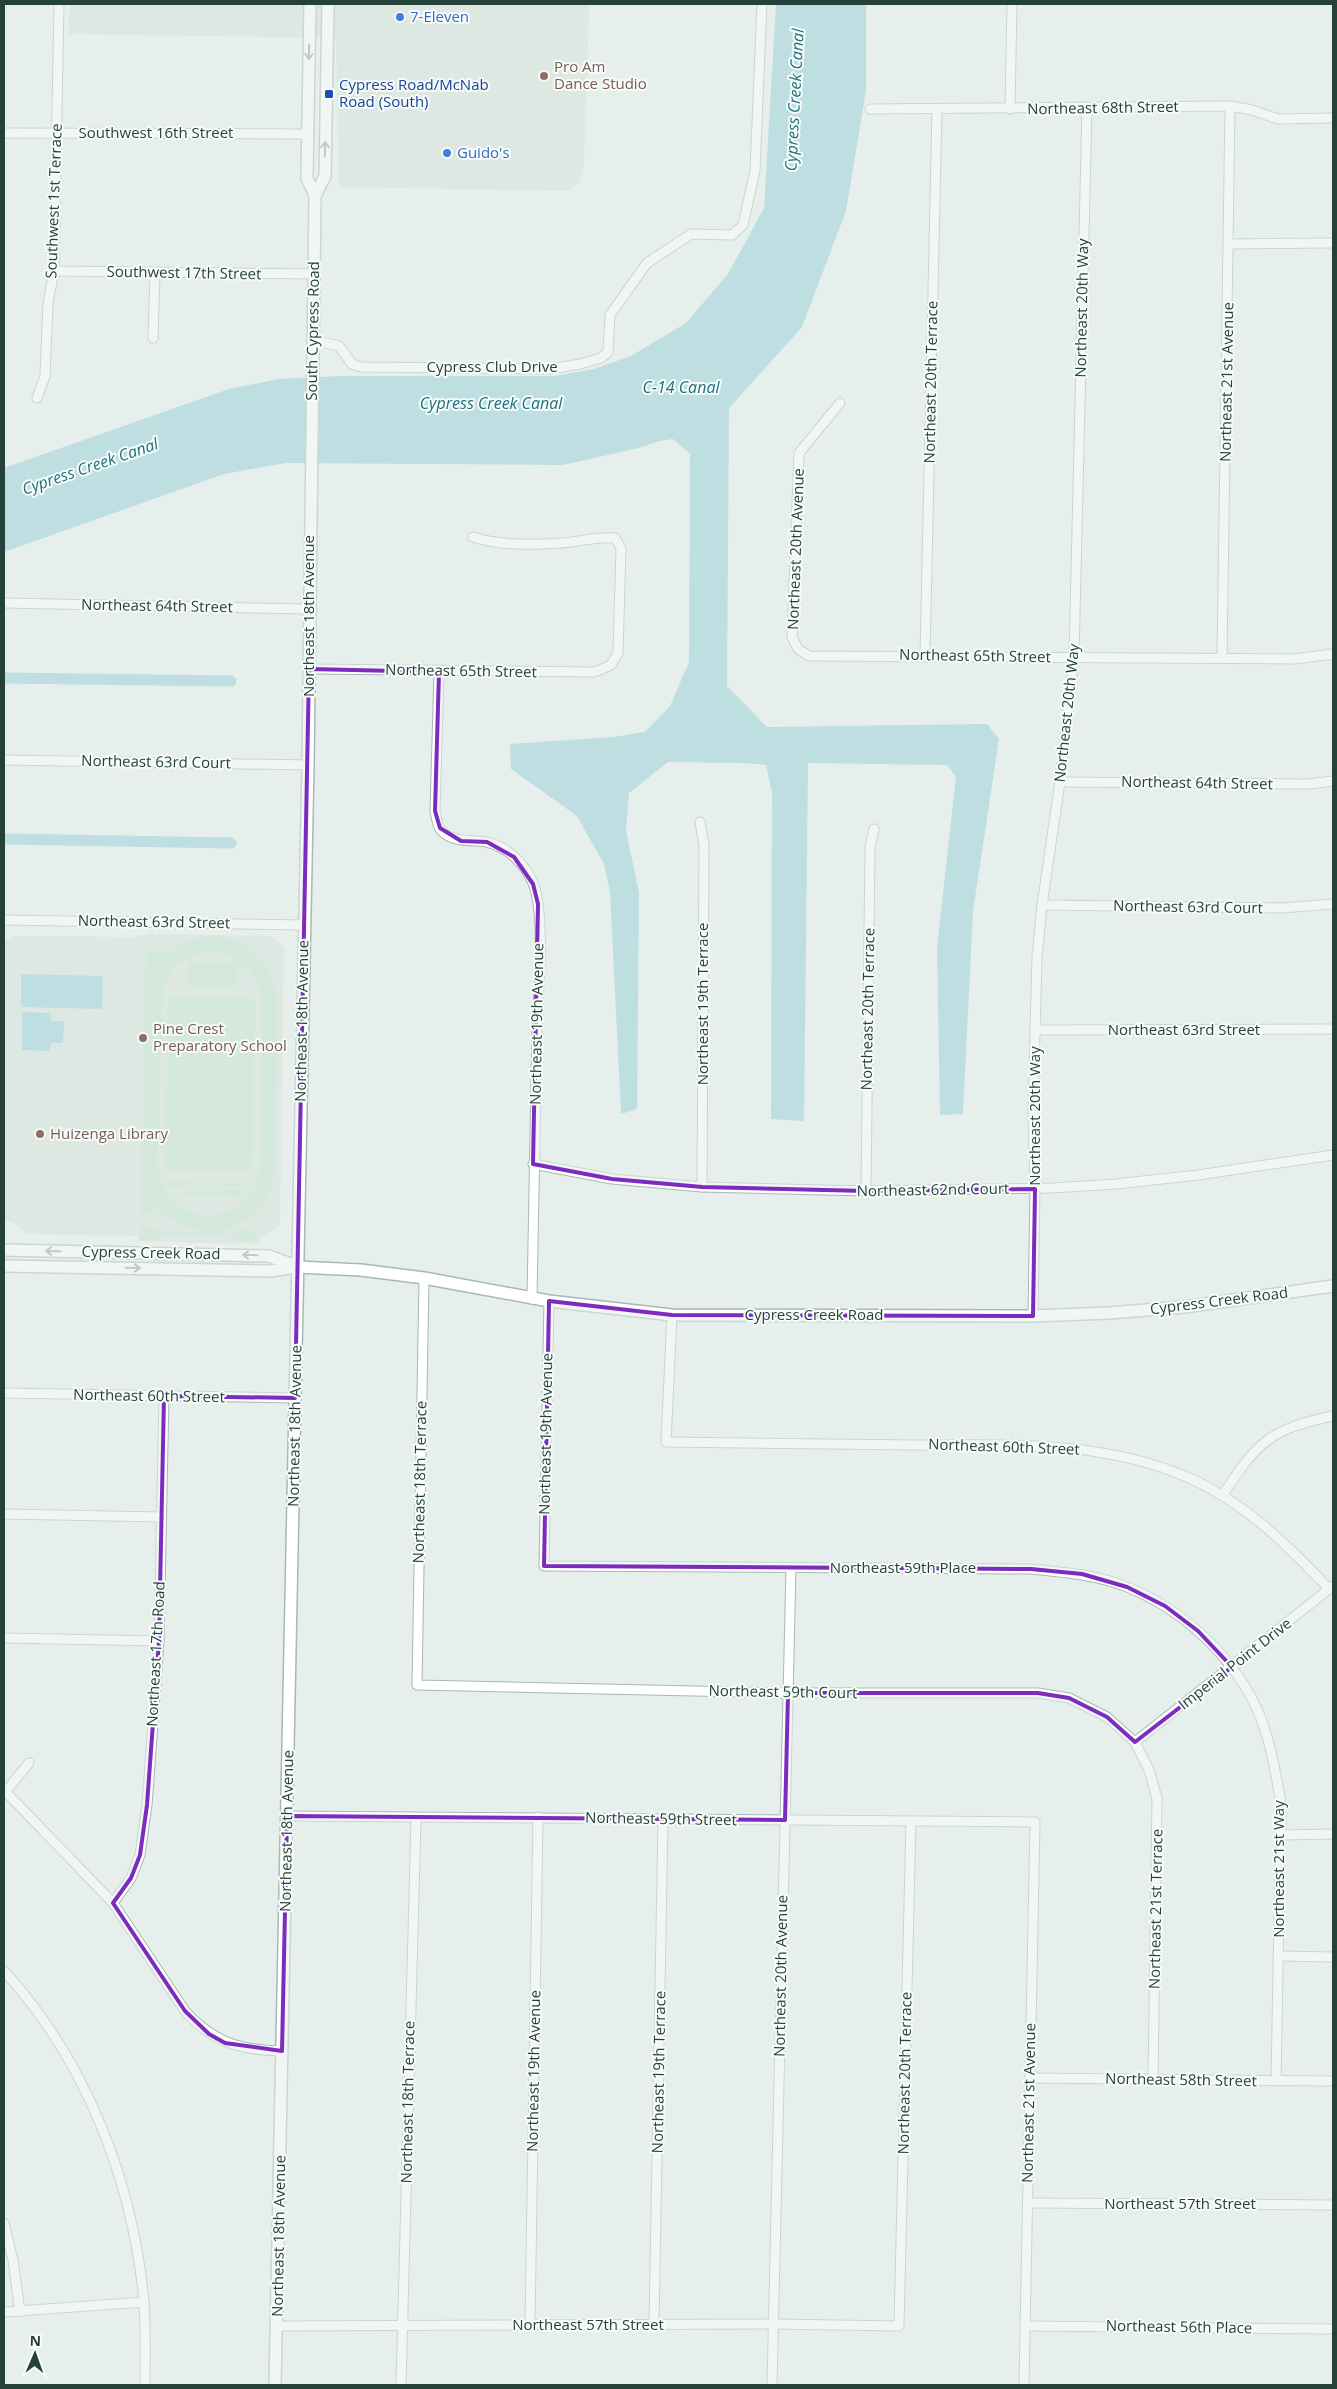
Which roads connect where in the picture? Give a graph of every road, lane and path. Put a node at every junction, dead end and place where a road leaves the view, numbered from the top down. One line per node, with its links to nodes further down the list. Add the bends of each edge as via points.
1 (59, 4): 13 (street, Southwest 1st Terrace)
2 (310, 4): 14 (street, South Cypress Road, one-way to 14)
3 (328, 4): 15 (street, South Cypress Road, one-way to 3, via 325,176)
4 (762, 4): 22 (street, Cypress Club Drive, via 755,171 743,225 732,235 691,234 647,262 610,316 608,352 601,358 550,369 362,367 352,364 339,346)
5 (1012, 4): 10 (street)
6 (1230, 106): 7 (street, Northeast 68th Street); 11 (street, Northeast 68th Street, via 1278,119); 17 (street, Northeast 21st Avenue)
7 (1087, 108): 10 (street, Northeast 68th Street); 32 (street, Northeast 20th Way)
8 (870, 109): 9 (street, Northeast 68th Street)
9 (937, 109): 10 (street, Northeast 68th Street); 31 (street, Northeast 20th Terrace)
10 (1010, 109)
11 (1333, 118)
12 (4, 132): 13 (street, Southwest 16th Street)
13 (57, 133): 14 (street, Southwest 16th Street); 18 (street, Southwest 1st Terrace)
14 (308, 134): 15 (street, South Cypress Road, via 307,178)
15 (315, 196): 20 (street, South Cypress Road)
16 (1333, 243): 17 (street)
17 (1229, 244): 33 (street, Northeast 21st Avenue)
18 (54, 271): 19 (street, Southwest 17th Street); 23 (street, Southwest 1st Terrace, via 48,303 44,376)
19 (155, 274): 20 (street, Southwest 17th Street); 21 (street)
20 (314, 274): 22 (street, South Cypress Road)
21 (153, 338)
22 (312, 340): 25 (street, South Cypress Road)
23 (37, 398)
24 (840, 403): 29 (street, Northeast 20th Avenue, via 799,453 792,637)
25 (310, 466): 28 (street, Northeast 18th Avenue)
26 (473, 537): 35 (street, Northeast 65th Street, via 490,543 562,543 615,538 621,548 618,653 611,665 595,672)
27 (4, 603): 28 (street, Northeast 64th Street)
28 (310, 609): 34 (street, Northeast 18th Avenue)
29 (798, 649): 31 (street, Northeast 65th Street, via 809,656)
30 (1333, 654): 33 (street, Northeast 65th Street, via 1295,658)
31 (925, 656): 32 (street, Northeast 65th Street)
32 (1074, 657): 33 (street, Northeast 65th Street); 39 (street, Northeast 20th Way)
33 (1222, 657)
34 (309, 669): 35 (street, Northeast 65th Street); 37 (street, Northeast 18th Avenue)
35 (439, 672): 49 (street, Northeast 19th Avenue, via 435,811 440,828 461,841 487,842 505,850 526,869 538,904 540,951)
36 (4, 760): 37 (street, Northeast 63rd Court)
37 (308, 765): 45 (street, Northeast 18th Avenue)
38 (1333, 781): 39 (street, Northeast 64th Street, via 1309,784)
39 (1060, 782): 43 (street, Northeast 20th Way)
40 (700, 822): 50 (street, Northeast 19th Terrace, via 704,845)
41 (874, 829): 52 (street, Northeast 20th Terrace, via 870,848)
42 (1333, 904): 43 (street, Northeast 63rd Court, via 1282,908)
43 (1042, 905): 47 (street, Northeast 20th Way)
44 (4, 920): 45 (street, Northeast 63rd Street)
45 (304, 925): 55 (street, Northeast 18th Avenue)
46 (1333, 1029): 47 (street, Northeast 63rd Street)
47 (1035, 1030): 51 (street, Northeast 20th Way)
48 (1333, 1156): 51 (street, Northeast 62nd Court, via 1198,1175)
49 (533, 1164): 50 (street, Northeast 62nd Court, via 612,1179); 58 (street, Northeast 19th Avenue)
50 (702, 1187): 52 (street, Northeast 62nd Court)
51 (1035, 1189): 52 (street, Northeast 62nd Court); 61 (street, Northeast 20th Way)
52 (866, 1191)
53 (4, 1250): 55 (street, Cypress Creek Road, one-way to 53, via 269,1256)
54 (4, 1266): 55 (street, Cypress Creek Road, one-way to 55, via 269,1271)
55 (297, 1267): 56 (street, Cypress Creek Road, via 361,1270); 64 (street, Northeast 18th Avenue)
56 (424, 1278): 58 (street, Cypress Creek Road); 75 (street, Northeast 18th Terrace)
57 (1333, 1286): 61 (street, Cypress Creek Road, via 1184,1306)
58 (532, 1299): 59 (street, Cypress Creek Road)
59 (549, 1301): 60 (street, Cypress Creek Road); 69 (street, Northeast 19th Avenue)
60 (672, 1315): 61 (street, Cypress Creek Road); 66 (street, Northeast 60th Street, via 666,1442 1080,1448 1158,1466)
61 (1033, 1316)
62 (4, 1393): 63 (street, Northeast 60th Street)
63 (164, 1396): 64 (street, Northeast 60th Street); 68 (street, Northeast 17th Road)
64 (295, 1398): 80 (street, Northeast 18th Avenue)
65 (1333, 1416): 66 (street, via 1299,1423 1274,1436 1245,1461)
66 (1223, 1495): 71 (street, Northeast 60th Street, via 1280,1539)
67 (4, 1514): 68 (street)
68 (162, 1517): 73 (street, Northeast 17th Road)
69 (544, 1566): 70 (street, Northeast 59th Place)
70 (790, 1568): 74 (street, Northeast 59th Place, via 1031,1569 1082,1574 1127,1587 1165,1606 1198,1631); 76 (street, Northeast 20th Avenue)
71 (1331, 1587): 74 (street, Imperial Point Drive)
72 (4, 1638): 73 (street)
73 (159, 1641): 89 (street, Northeast 17th Road, via 147,1805 140,1855 132,1878)
74 (1232, 1667): 77 (street, Imperial Point Drive); 88 (street, Northeast 21st Way, via 1265,1729 1281,1804)
75 (417, 1685): 76 (street, Northeast 59th Court)
76 (788, 1693): 77 (street, Northeast 59th Court, via 1038,1693 1070,1698 1106,1717); 84 (street, Northeast 20th Avenue)
77 (1135, 1742): 95 (street, Northeast 21st Terrace, via 1149,1770 1157,1798)
78 (29, 1762): 79 (street)
79 (5, 1791): 89 (street)
80 (287, 1816): 82 (street, Northeast 59th Street); 93 (street, Northeast 18th Avenue)
81 (538, 1817): 82 (street, Northeast 59th Street); 83 (street, Northeast 59th Street); 105 (street, Northeast 19th Avenue)
82 (416, 1819): 108 (street, Northeast 18th Terrace)
83 (663, 1819): 84 (street, Northeast 59th Street); 106 (street, Northeast 19th Terrace)
84 (785, 1820): 85 (street, Northeast 59th Street); 104 (street, Northeast 20th Avenue)
85 (911, 1821): 86 (street, Northeast 59th Street); 109 (street, Northeast 20th Terrace)
86 (1035, 1822): 94 (street, Northeast 21st Avenue)
87 (1333, 1834): 88 (street)
88 (1280, 1835): 90 (street, Northeast 21st Way)
89 (113, 1903): 93 (street, via 197,2024 225,2043)
90 (1279, 1956): 91 (street); 96 (street, Northeast 21st Way)
91 (1333, 1957)
92 (4, 1971): 101 (street, via 30,2000 67,2055 100,2123 128,2205)
93 (282, 2051): 107 (street, Northeast 18th Avenue)
94 (1030, 2078): 95 (street, Northeast 58th Street); 98 (street, Northeast 21st Avenue)
95 (1152, 2080): 96 (street, Northeast 58th Street)
96 (1276, 2081): 97 (street, Northeast 58th Street)
97 (1333, 2082)
98 (1028, 2203): 99 (street, Northeast 57th Street); 110 (street, Northeast 21st Avenue)
99 (1333, 2204)
100 (4, 2223): 103 (street)
101 (144, 2302): 103 (street); 112 (street)
102 (4, 2312): 103 (street)
103 (20, 2312)
104 (773, 2324): 106 (street, Northeast 57th Street); 109 (street, Northeast 57th Street); 115 (street, Northeast 20th Avenue)
105 (530, 2325): 106 (street, Northeast 57th Street); 108 (street, Northeast 57th Street)
106 (654, 2325)
107 (277, 2326): 108 (street, Northeast 57th Street); 113 (street, Northeast 18th Avenue)
108 (403, 2326): 114 (street, Northeast 18th Terrace)
109 (899, 2326)
110 (1026, 2326): 111 (street, Northeast 56th Place); 116 (street, Northeast 21st Avenue)
111 (1333, 2329)
112 (146, 2385)
113 (276, 2385)
114 (401, 2385)
115 (772, 2385)
116 (1024, 2385)

